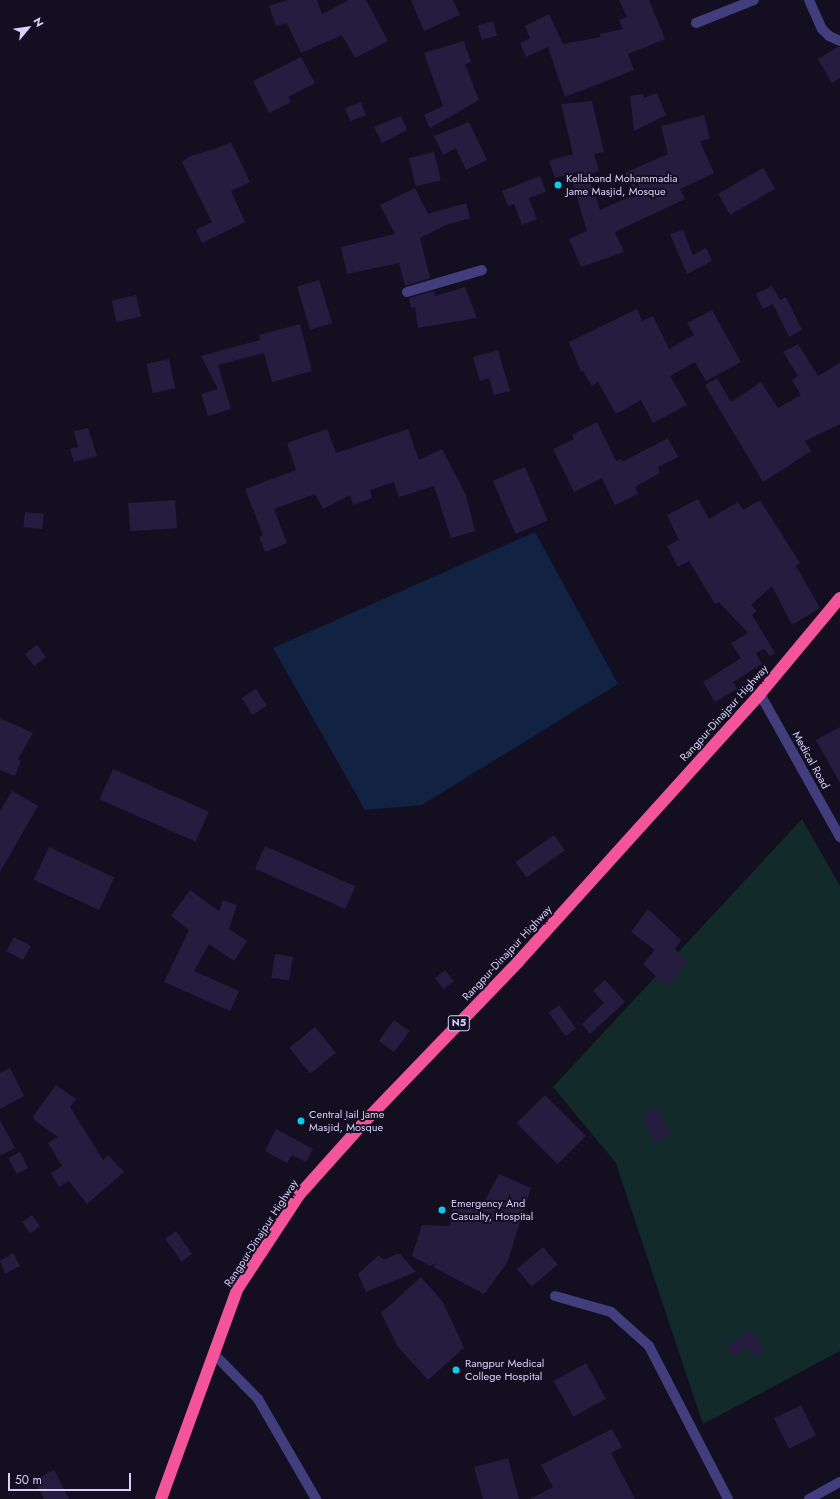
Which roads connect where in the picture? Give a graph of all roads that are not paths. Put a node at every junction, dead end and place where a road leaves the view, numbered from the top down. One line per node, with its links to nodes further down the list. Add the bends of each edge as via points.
1 (754, 0): 3 (street)
2 (810, 0): 4 (street, via 822,29)
3 (696, 23)
4 (840, 41)
5 (482, 270): 6 (street)
6 (407, 292)
7 (840, 598): 8 (highway, Rangpur-Dinajpur Highway / N5)
8 (760, 694): 9 (street, Medical Road); 11 (highway, Rangpur-Dinajpur Highway / N5, via 518,962 370,1116 299,1195 238,1288)
9 (840, 837)
10 (555, 1296): 15 (street, via 611,1312 649,1346)
11 (214, 1354): 13 (highway, Rangpur-Dinajpur Highway / N5); 14 (street, via 258,1399)
12 (840, 1482): 16 (street)
13 (161, 1499)
14 (316, 1499)
15 (728, 1499)
16 (809, 1499)

